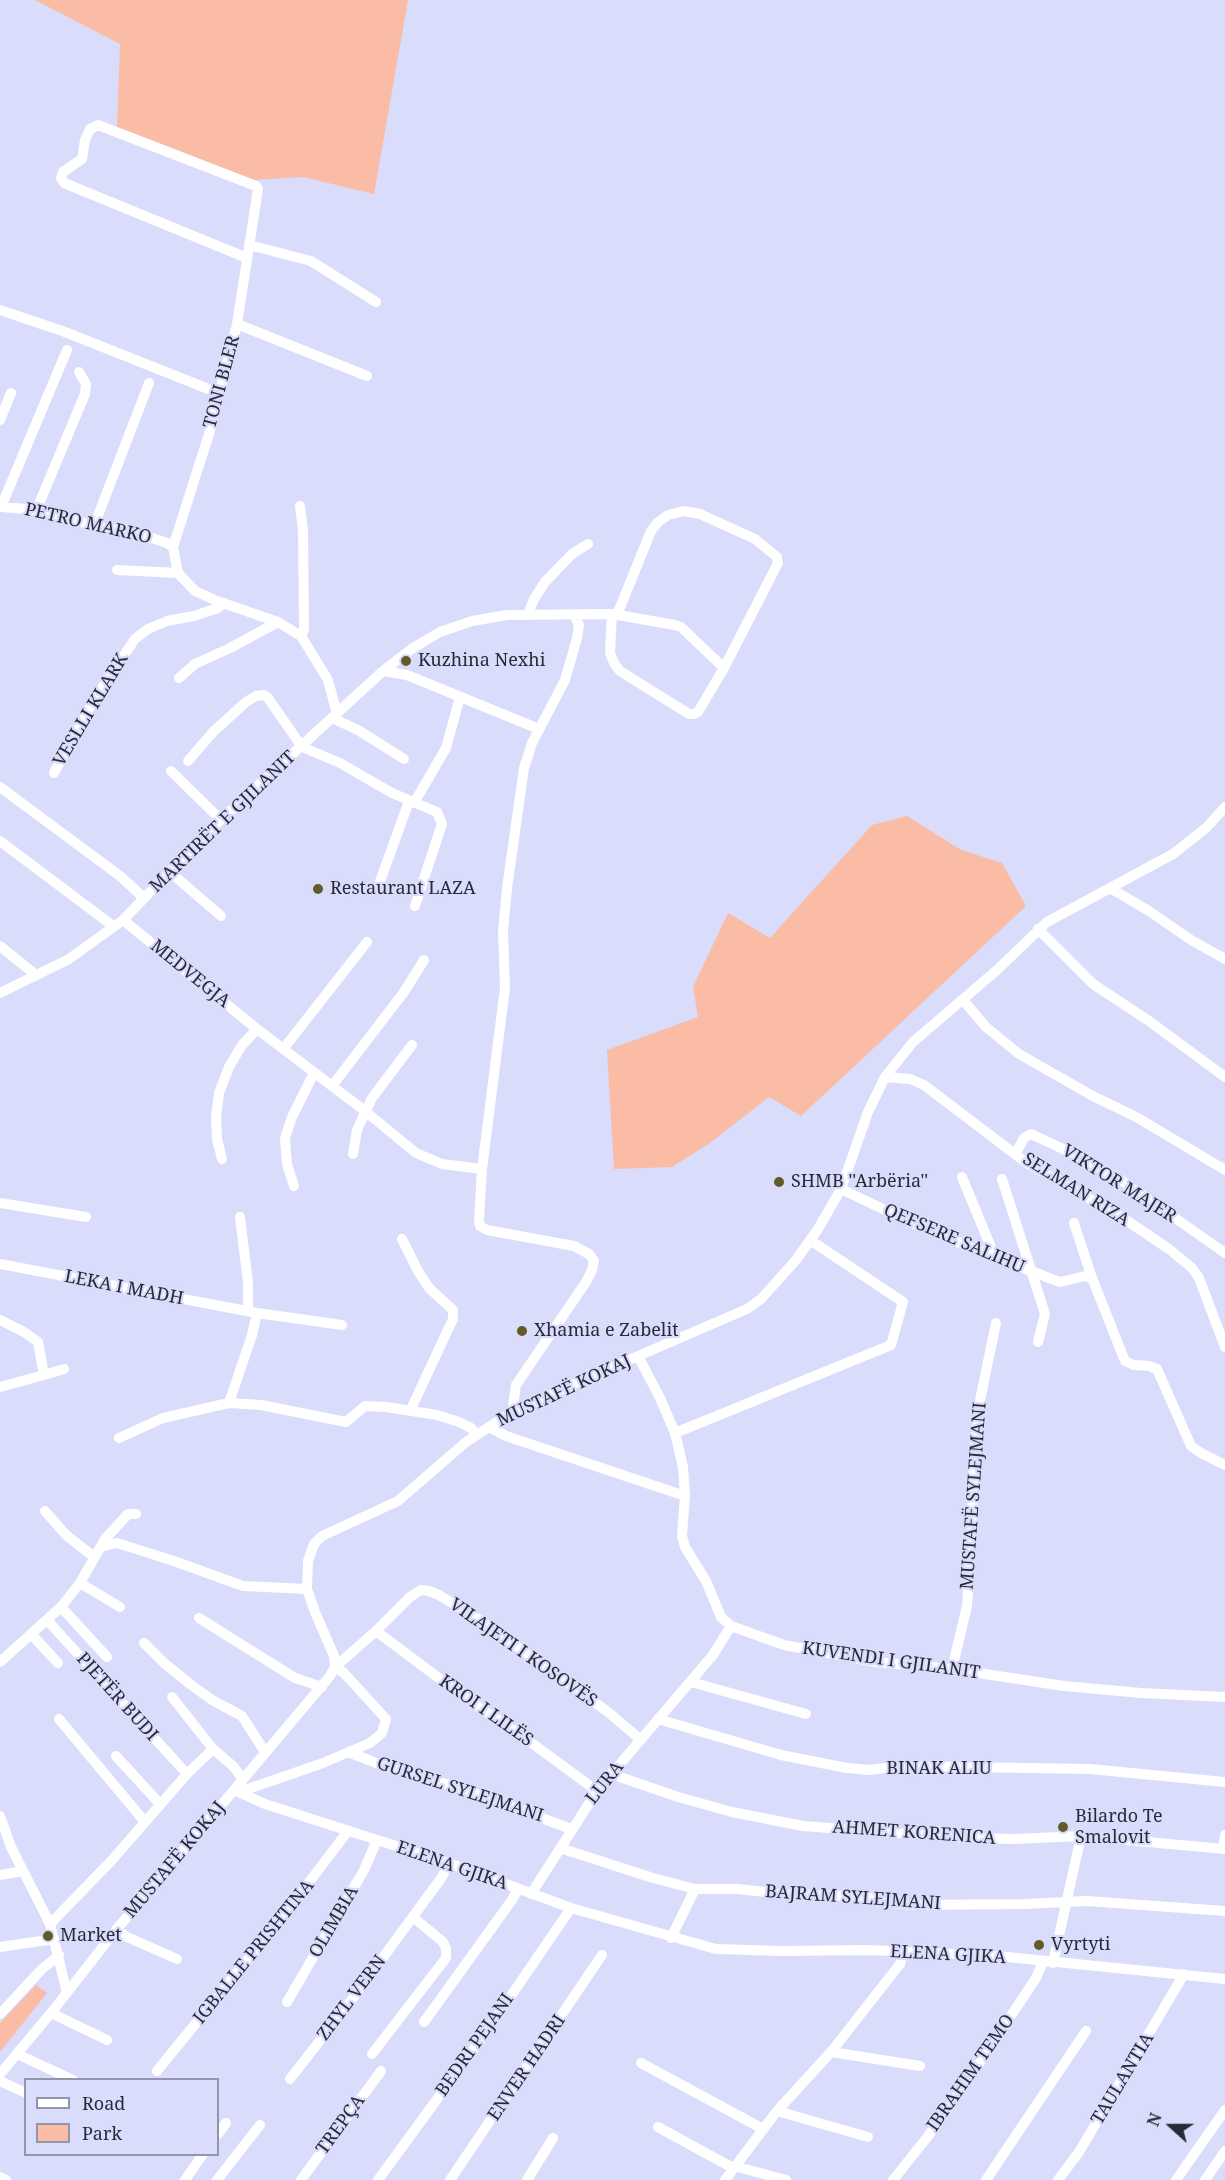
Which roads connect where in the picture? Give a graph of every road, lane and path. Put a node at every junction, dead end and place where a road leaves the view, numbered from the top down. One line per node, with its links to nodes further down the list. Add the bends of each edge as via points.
1 (249, 245): 2 (street); 2 (street, via 258,189 252,183 98,125 90,129 80,162 63,172 64,183); 3 (street, via 311,261)
2 (248, 258): 5 (street)
3 (376, 302)
4 (0, 310): 11 (street)
5 (237, 324): 8 (street, TONI BLER); 11 (street, TONI BLER)
6 (67, 350): 14 (street, PETRO MARKO)
7 (79, 372): 15 (street, via 86,384 85,394)
8 (367, 376)
9 (149, 383): 16 (street)
10 (11, 393): 12 (street)
11 (220, 394): 18 (street, TONI BLER)
12 (0, 420)
13 (300, 506): 26 (street, via 304,630)
14 (1, 507): 15 (street, PETRO MARKO)
15 (36, 511): 16 (street, PETRO MARKO)
16 (94, 526): 18 (street, PETRO MARKO, via 137,533)
17 (588, 544): 22 (street, via 572,554 545,582)
18 (172, 547): 20 (street)
19 (117, 570): 20 (street)
20 (178, 573): 21 (street, via 195,591)
21 (224, 603): 25 (street); 37 (street, VESLLI KLARK, via 194,616 167,621 135,639 99,690)
22 (528, 614): 23 (street, MARTIRËT E GJILANIT); 28 (street, MARTIRËT E GJILANIT, via 472,621 440,632)
23 (574, 615): 24 (street, MARTIRËT E GJILANIT); 32 (street, via 579,624 568,672)
24 (614, 615): 27 (street, MARTIRËT E GJILANIT, via 681,627); 27 (street, via 610,653 614,663 620,671 688,714 698,712); 27 (street, via 651,531 668,515 684,511 700,514 755,539 778,562)
25 (278, 622): 26 (street); 29 (street, via 195,664)
26 (301, 636): 31 (street, via 328,680)
27 (724, 668)
28 (383, 671): 30 (street, via 407,675); 31 (street, MARTIRËT E GJILANIT)
29 (179, 678)
30 (460, 697): 32 (street); 39 (street, via 446,748)
31 (334, 716): 33 (street, MARTIRËT E GJILANIT); 34 (street)
32 (539, 729): 70 (street, via 524,768 507,888 503,931 505,988)
33 (302, 747): 35 (street, MARTIRËT E GJILANIT, via 264,695 246,702); 39 (street); 41 (street, MARTIRËT E GJILANIT)
34 (404, 759)
35 (188, 761)
36 (171, 771): 41 (street)
37 (54, 773)
38 (0, 787): 46 (street, MARTIRËT E GJILANIT)
39 (412, 802): 44 (street); 47 (street, via 437,812 442,824)
40 (1225, 807): 45 (street, via 1173,854)
41 (221, 820): 43 (street, MARTIRËT E GJILANIT)
42 (0, 841): 50 (street)
43 (170, 872): 46 (street, MARTIRËT E GJILANIT); 48 (street)
44 (378, 887)
45 (1110, 888): 51 (street); 54 (street)
46 (144, 898): 49 (street, MARTIRËT E GJILANIT)
47 (415, 906)
48 (221, 916)
49 (123, 920): 50 (street, MARTIRËT E GJILANIT); 59 (street, MEDVEGJA)
50 (113, 926): 56 (street, MARTIRËT E GJILANIT, via 69,959)
51 (1038, 929): 58 (street); 64 (street, via 1093,984)
52 (367, 942): 61 (street)
53 (0, 946): 56 (street)
54 (1225, 959)
55 (424, 960): 65 (street)
56 (36, 975): 57 (street, MARTIRËT E GJILANIT)
57 (0, 993)
58 (963, 1000): 63 (street, via 913,1042); 71 (street, via 986,1027 1019,1054)
59 (257, 1029): 61 (street, MEDVEGJA); 69 (street, via 242,1045 219,1093 216,1118)
60 (412, 1045): 66 (street)
61 (284, 1048): 62 (street, MEDVEGJA)
62 (314, 1073): 65 (street, MEDVEGJA); 74 (street, via 291,1117 285,1138)
63 (885, 1077): 67 (street, SELMAN RIZA, via 910,1079 924,1085); 75 (street, via 868,1112)
64 (1225, 1077)
65 (332, 1086): 66 (street, MEDVEGJA)
66 (365, 1111): 68 (street); 70 (street, MEDVEGJA, via 416,1153 442,1164)
67 (1016, 1153): 82 (street, VIKTOR MAJER, via 1024,1138 1031,1134 1078,1156 1118,1178); 92 (street, SELMAN RIZA, via 1046,1175 1120,1216 1192,1268)
68 (353, 1154)
69 (222, 1159)
70 (482, 1169): 99 (street, via 480,1226 574,1246 594,1261 586,1282 516,1385)
71 (1225, 1170)
72 (962, 1177): 83 (street)
73 (1002, 1179): 85 (street)
74 (294, 1186)
75 (841, 1190): 81 (street, MUSTAFË KOKAJ); 83 (street, QEFSERE SALIHU)
76 (0, 1203): 77 (street)
77 (86, 1217)
78 (240, 1217): 87 (street)
79 (1074, 1223): 86 (street)
80 (402, 1239): 98 (street, via 429,1288 453,1310 453,1319)
81 (810, 1240): 93 (street, MUSTAFË KOKAJ, via 776,1283 747,1310); 101 (street, via 903,1302 891,1345)
82 (1225, 1253)
83 (995, 1257): 85 (street, QEFSERE SALIHU)
84 (0, 1264): 87 (street, LEKA I MADH)
85 (1031, 1270): 86 (street, QEFSERE SALIHU, via 1060,1282); 91 (street, via 1045,1314)
86 (1092, 1278): 104 (street, via 1125,1361 1157,1369 1191,1446)
87 (252, 1312): 90 (street, LEKA I MADH); 97 (street, via 252,1335)
88 (0, 1320): 95 (street, via 38,1342)
89 (996, 1323): 124 (street, MUSTAFË SYLEJMANI, via 978,1410 967,1606)
90 (342, 1325)
91 (1038, 1342)
92 (1225, 1347)
93 (638, 1356): 99 (street, MUSTAFË KOKAJ); 101 (street)
94 (64, 1369): 95 (street)
95 (44, 1375): 96 (street)
96 (0, 1388)
97 (229, 1403): 98 (street, via 261,1405 346,1422 365,1406); 103 (street, via 163,1418)
98 (410, 1411): 102 (street, via 459,1422)
99 (512, 1412): 100 (street, MUSTAFË KOKAJ)
100 (489, 1427): 102 (street, MUSTAFË KOKAJ); 105 (street)
101 (675, 1433): 105 (street)
102 (477, 1435): 111 (street, MUSTAFË KOKAJ, via 398,1501 322,1536 308,1560)
103 (119, 1438)
104 (1225, 1466)
105 (685, 1496): 116 (street, via 685,1547 706,1581 721,1617)
106 (45, 1511): 109 (street, via 66,1535)
107 (136, 1514): 108 (street, via 128,1514)
108 (101, 1547): 109 (street); 111 (street, via 117,1543 243,1586)
109 (94, 1557): 110 (street)
110 (80, 1583): 112 (street); 113 (street)
111 (307, 1589): 123 (street, MUSTAFË KOKAJ, via 334,1656)
112 (61, 1607): 115 (street); 120 (street)
113 (120, 1607)
114 (199, 1618): 126 (street, via 295,1678)
115 (47, 1620): 118 (street); 138 (street, PJETËR BUDI)
116 (731, 1626): 124 (street, KUVENDI I GJILANIT, via 784,1645 876,1662); 125 (street, LURA)
117 (376, 1631): 123 (street, MUSTAFË KOKAJ); 132 (street, VILAJETI I KOSOVËS, via 410,1598 421,1590 429,1591 484,1623 608,1712); 142 (street, KROI I LILËS)
118 (32, 1635): 121 (street); 122 (street)
119 (144, 1643): 134 (street, via 190,1684 242,1716)
120 (107, 1657)
121 (0, 1662)
122 (58, 1663)
123 (334, 1666): 126 (street, MUSTAFË KOKAJ); 135 (street, MUSTAFË KOKAJ, via 386,1719 382,1733)
124 (952, 1669): 128 (street, KUVENDI I GJILANIT, via 1064,1686)
125 (692, 1682): 129 (street); 131 (street, LURA)
126 (322, 1687): 134 (street, MUSTAFË KOKAJ)
127 (172, 1697): 133 (street)
128 (1225, 1697)
129 (806, 1714)
130 (59, 1719): 145 (street)
131 (658, 1719): 132 (street, LURA); 140 (street, BINAK ALIU, via 781,1755 847,1768 1090,1769)
132 (640, 1740): 137 (street, LURA)
133 (213, 1749): 138 (street); 139 (street)
134 (265, 1752): 139 (street, MUSTAFË KOKAJ)
135 (348, 1752): 141 (street, MUSTAFË KOKAJ, via 248,1789); 146 (street, GURSEL SYLEJMANI)
136 (116, 1756): 143 (street)
137 (612, 1772): 142 (street, LURA); 149 (street, AHMET KORENICA, via 678,1797 803,1826 963,1838)
138 (187, 1774): 143 (street)
139 (243, 1779): 141 (street, MUSTAFË KOKAJ)
140 (1225, 1782)
141 (234, 1790): 147 (street, ELENA GJIKA); 164 (street, MUSTAFË KOKAJ)
142 (597, 1791): 146 (street, LURA)
143 (160, 1804): 145 (street)
144 (1, 1822): 154 (street)
145 (145, 1822): 163 (street)
146 (572, 1829): 151 (street, LURA)
147 (348, 1831): 150 (street, ELENA GJIKA); 187 (street, IGBALLE PRISHTINA)
148 (1225, 1834): 152 (street)
149 (1081, 1836): 152 (street, AHMET KORENICA); 159 (street, IBRAHIM TEMO)
150 (377, 1840): 153 (street, ELENA GJIKA); 176 (street, OLIMBIA, via 364,1870)
151 (560, 1848): 157 (street, BAJRAM SYLEJMANI); 158 (street, LURA)
152 (1224, 1849)
153 (449, 1863): 156 (street, ELENA GJIKA); 162 (street, ZHYL VERN)
154 (22, 1871): 155 (street); 163 (street)
155 (0, 1875)
156 (519, 1889): 158 (street, ELENA GJIKA); 179 (street)
157 (695, 1889): 159 (street, BAJRAM SYLEJMANI, via 864,1896 913,1905); 165 (street)
158 (531, 1894): 160 (street, ELENA GJIKA)
159 (1067, 1902): 161 (street, BAJRAM SYLEJMANI); 172 (street, IBRAHIM TEMO)
160 (571, 1908): 165 (street, ELENA GJIKA); 211 (street, BEDRI PEJANI)
161 (1225, 1911)
162 (413, 1917): 184 (street, via 443,1942 446,1958); 191 (street, ZHYL VERN)
163 (50, 1924): 166 (street)
164 (116, 1930): 171 (street, MUSTAFË KOKAJ); 175 (street, MUSTAFË KOKAJ)
165 (671, 1938): 168 (street, ELENA GJIKA, via 716,1949)
166 (54, 1939): 167 (street); 169 (street)
167 (0, 1947)
168 (903, 1953): 172 (street, ELENA GJIKA, via 997,1956); 182 (street, via 900,1964)
169 (59, 1955): 175 (street); 178 (street)
170 (602, 1955): 212 (street, ENVER HADRI)
171 (177, 1959)
172 (1048, 1963): 173 (street, ELENA GJIKA); 216 (street, IBRAHIM TEMO, via 929,2135)
173 (1184, 1974): 174 (street, ELENA GJIKA); 218 (street, TAULANTIA, via 1079,2152)
174 (1225, 1979)
175 (67, 1993): 177 (street, MUSTAFË KOKAJ)
176 (287, 2002)
177 (51, 2013): 181 (street); 183 (street, MUSTAFË KOKAJ)
178 (0, 2014)
179 (424, 2022)
180 (1086, 2031): 217 (street)
181 (107, 2040)
182 (831, 2052): 186 (street); 195 (street)
183 (17, 2054): 189 (street, MUSTAFË KOKAJ); 190 (street)
184 (372, 2054)
185 (641, 2063): 199 (street)
186 (920, 2067)
187 (157, 2071)
188 (381, 2071): 210 (street, TREPÇA)
189 (0, 2074)
190 (71, 2078)
191 (290, 2079)
192 (0, 2081): 193 (street)
193 (24, 2092)
194 (1225, 2110): 219 (street)
195 (777, 2111): 199 (street); 201 (street)
196 (226, 2123): 200 (street)
197 (260, 2125): 209 (street)
198 (658, 2127): 205 (street)
199 (763, 2129): 205 (street)
200 (219, 2133)
201 (868, 2137)
202 (553, 2138): 213 (street)
203 (1225, 2151): 220 (street)
204 (202, 2156): 208 (street)
205 (733, 2167): 214 (street); 215 (street)
206 (0, 2177): 207 (street)
207 (6, 2180)
208 (185, 2180)
209 (217, 2180)
210 (302, 2180)
211 (378, 2180)
212 (450, 2180)
213 (527, 2180)
214 (725, 2180)
215 (786, 2180)
216 (893, 2180)
217 (986, 2180)
218 (1058, 2180)
219 (1176, 2180)
220 (1205, 2180)

